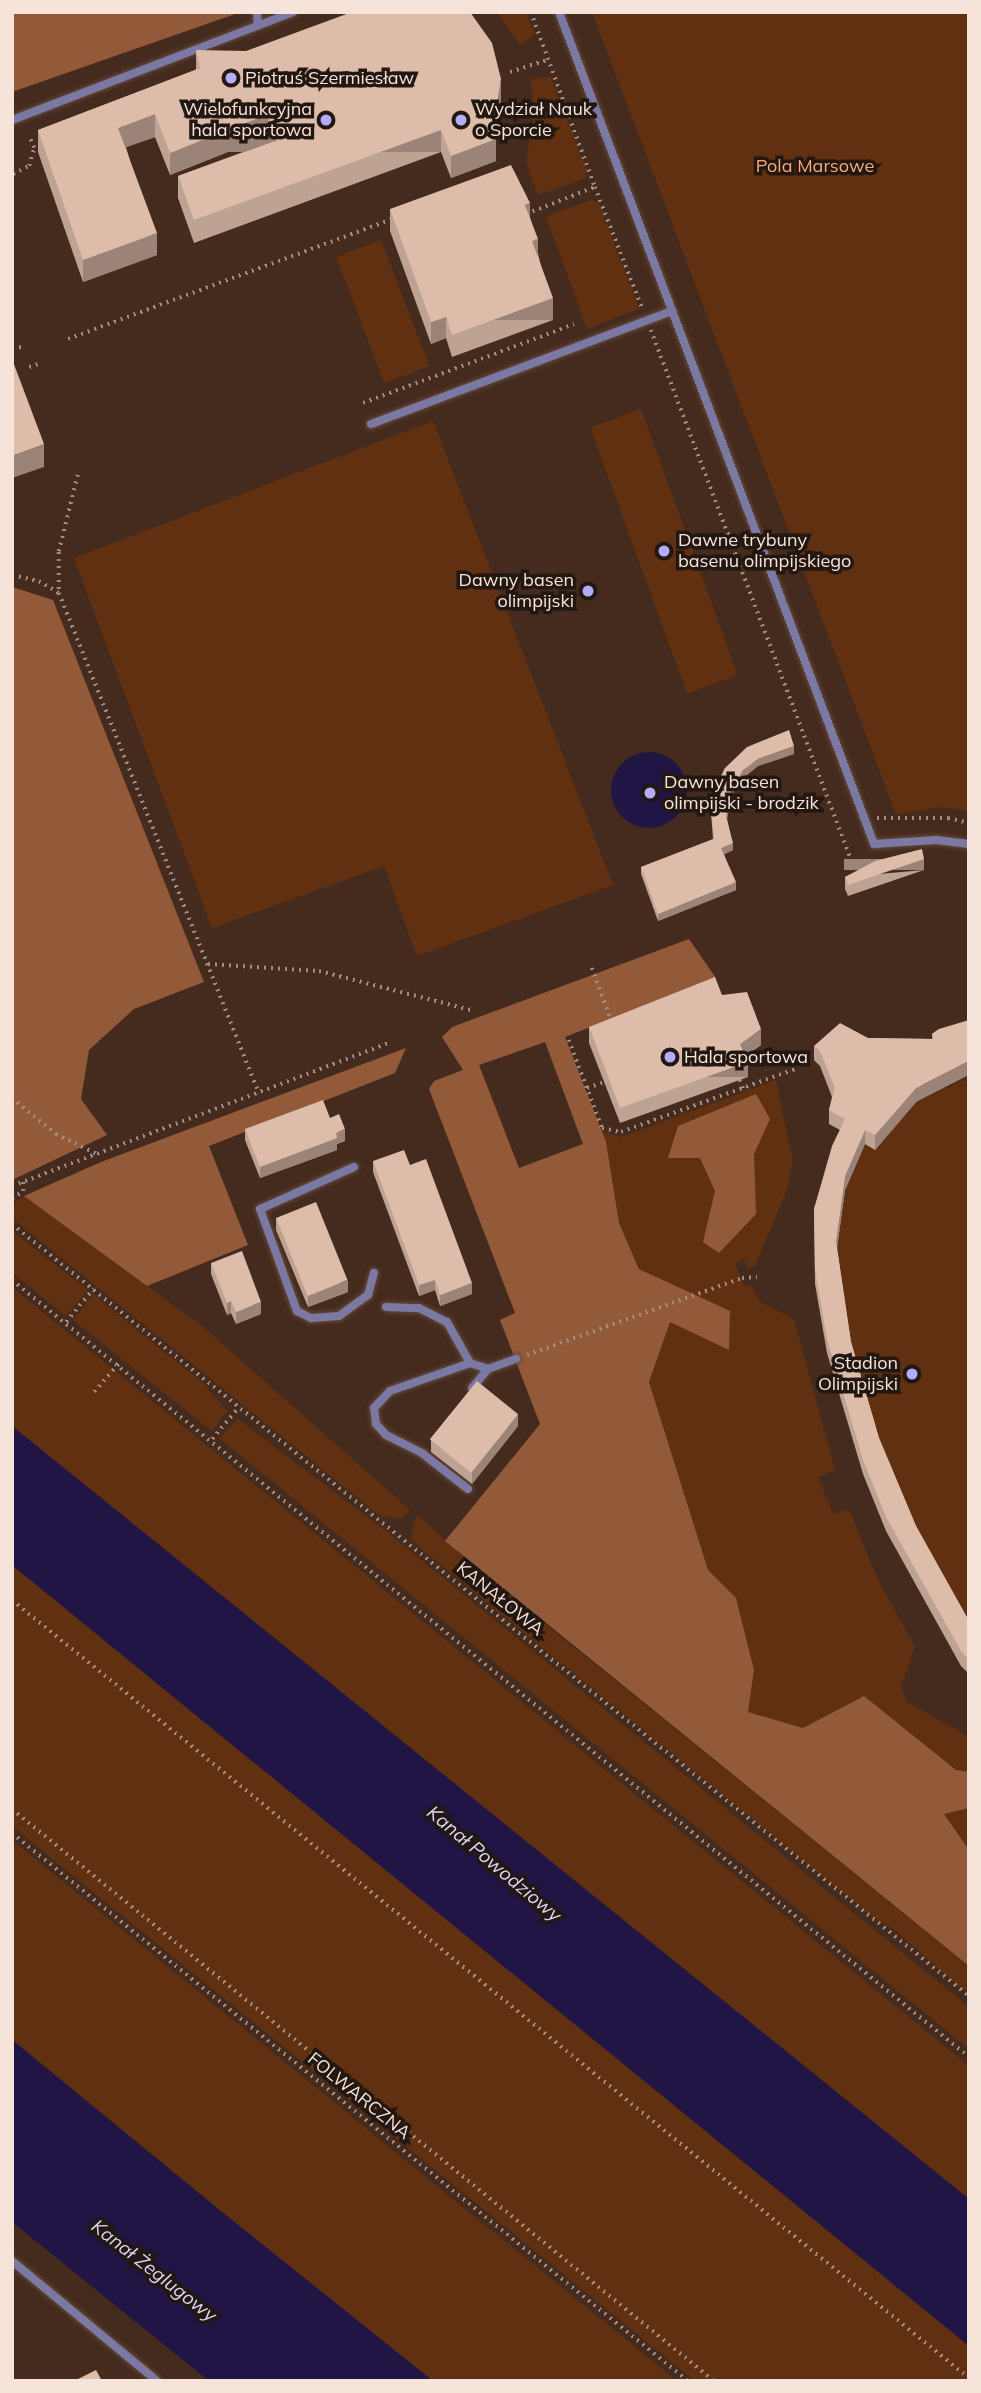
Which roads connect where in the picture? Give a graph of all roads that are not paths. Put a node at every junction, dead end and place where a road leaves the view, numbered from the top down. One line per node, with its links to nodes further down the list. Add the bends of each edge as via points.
1 (257, 12): 4 (lane)
2 (293, 12): 4 (lane)
3 (559, 12): 6 (lane)
4 (258, 26): 5 (lane)
5 (12, 120)
6 (671, 311): 7 (lane); 8 (lane, via 874,844 936,840)
7 (371, 424)
8 (969, 844)
9 (354, 1167): 10 (lane, via 260,1209 297,1311 311,1318 339,1316 368,1295)
10 (374, 1273)
11 (386, 1307): 13 (lane, via 419,1308 447,1322)
12 (516, 1359): 14 (lane)
13 (470, 1363): 14 (lane); 17 (lane, via 408,1383 379,1399 374,1408 376,1424 399,1445)
14 (488, 1369): 15 (lane)
15 (463, 1400)
16 (430, 1442): 17 (lane)
17 (422, 1452): 18 (lane)
18 (468, 1489)
19 (12, 2261): 20 (lane)
20 (157, 2381)

